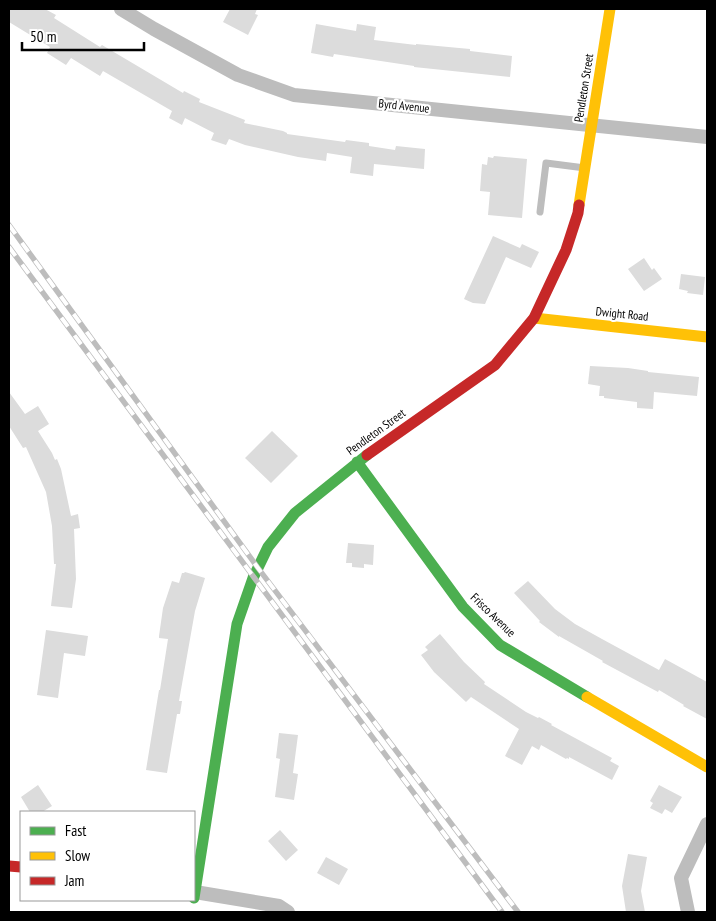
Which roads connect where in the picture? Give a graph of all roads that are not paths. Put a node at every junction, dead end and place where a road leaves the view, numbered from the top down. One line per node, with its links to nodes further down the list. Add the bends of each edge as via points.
1 (121, 9): 3 (street, Byrd Avenue, via 238,75 294,95)
2 (610, 9): 3 (main road, Pendleton Street)
3 (592, 126): 4 (street, Byrd Avenue); 5 (main road, Pendleton Street)
4 (707, 137)
5 (585, 168): 6 (lane, via 546,163); 7 (main road, Pendleton Street, via 578,213 566,250)
6 (540, 212)
7 (534, 318): 8 (main road, Dwight Road); 9 (main road, Pendleton Street, via 494,364)
8 (707, 337)
9 (357, 462): 10 (main road, Frisco Avenue, via 462,607 500,645); 12 (main road, Pendleton Street, via 295,513 268,547 253,578 237,624)
10 (707, 767)
11 (707, 824): 15 (street, via 681,878)
12 (195, 892)
13 (195, 898): 14 (street, via 279,906)
14 (288, 912)
15 (688, 912)

